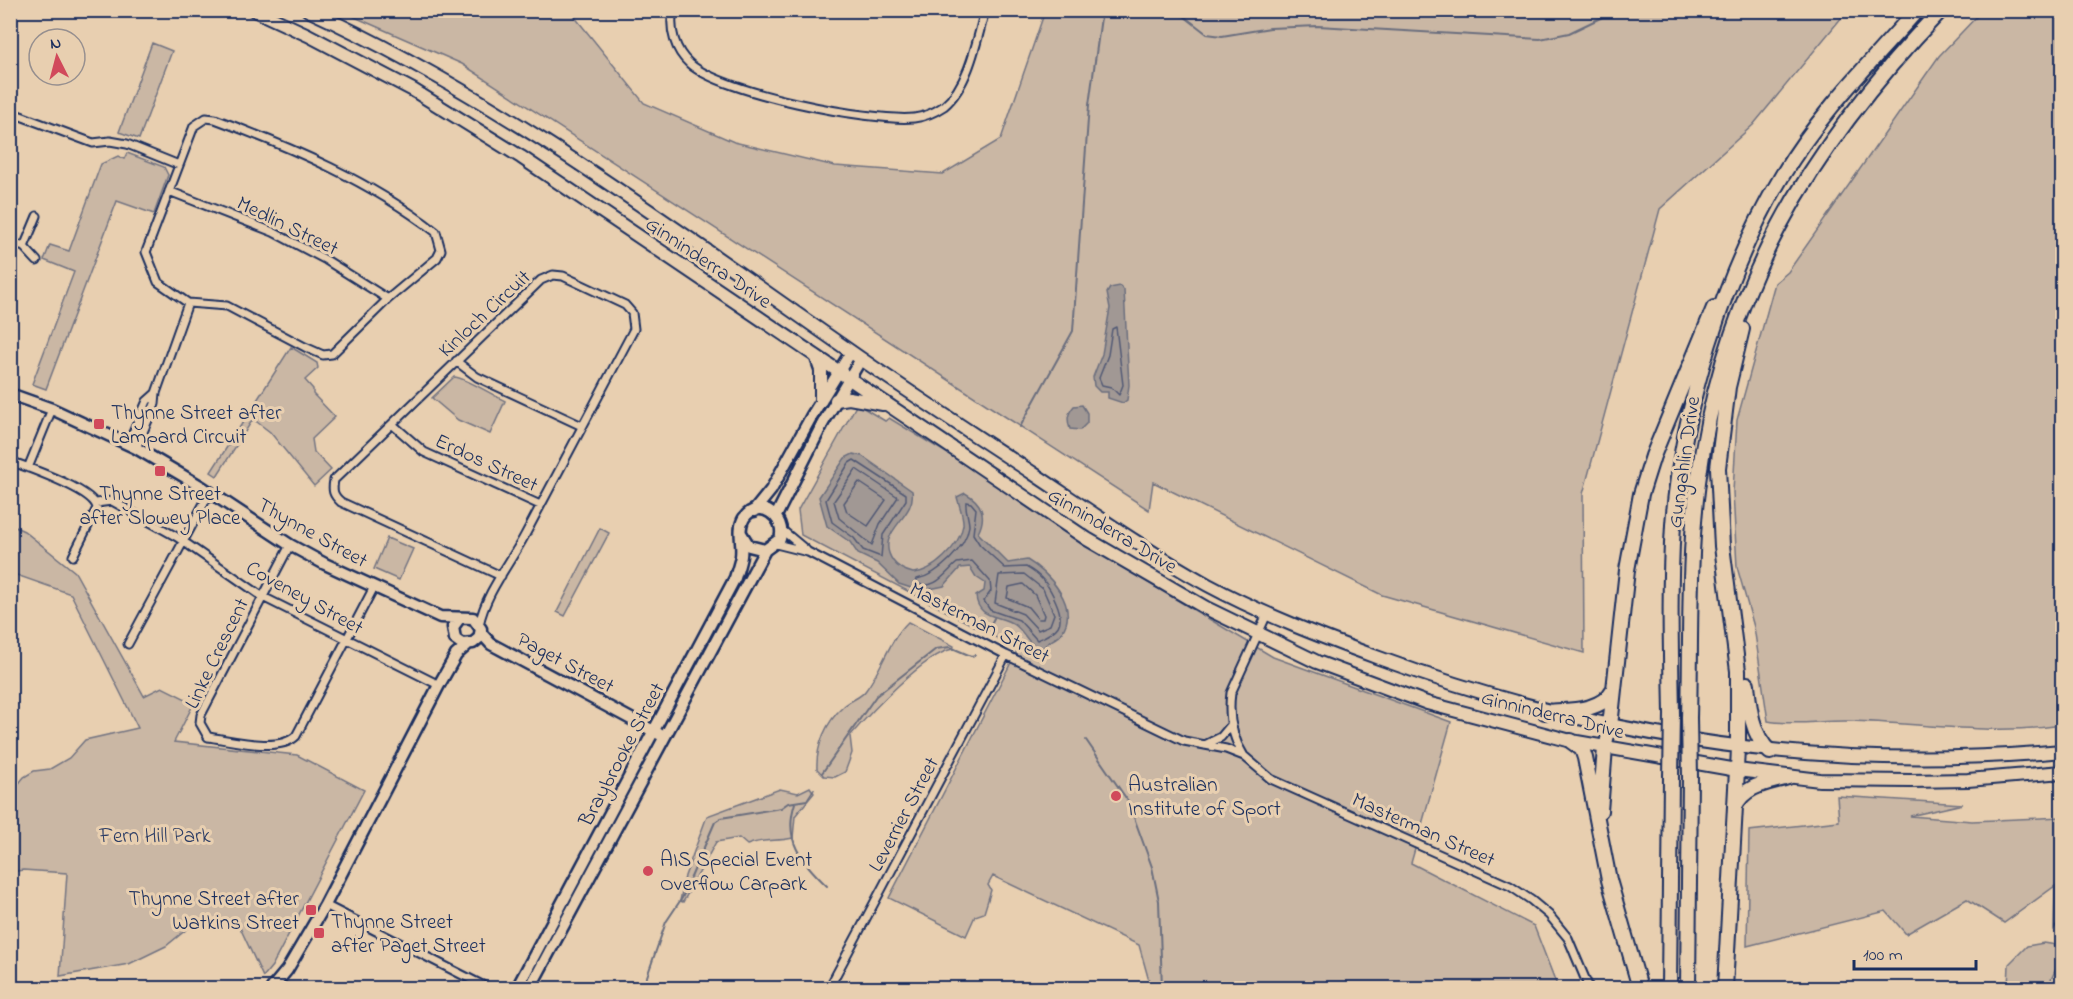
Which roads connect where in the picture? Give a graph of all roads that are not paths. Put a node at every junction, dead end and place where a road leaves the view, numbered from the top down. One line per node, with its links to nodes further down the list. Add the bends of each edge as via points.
1 (254, 10): 18 (main road, Ginninderra Drive, via 413,90 521,157)
2 (308, 10): 19 (main road, Ginninderra Drive, via 426,68 536,136)
3 (673, 10): 4 (street, via 672,30 679,50 706,74 804,105 906,118 933,112 954,95)
4 (985, 10)
5 (1917, 10): 15 (highway, Gungahlin Drive, via 1852,82 1804,144 1782,176)
6 (1941, 10): 11 (highway, Gungahlin Drive, via 1842,124)
7 (11, 113): 8 (street, via 93,143 127,144)
8 (179, 165): 9 (street); 16 (street, via 194,126 206,118 215,119 283,144 334,169 424,222 436,232 441,250 437,258)
9 (170, 190): 16 (street, Medlin Street, via 273,232); 17 (street, via 146,252 158,282)
10 (37, 216): 13 (street)
11 (1782, 220): 52 (highway, via 1741,332 1721,429 1719,507); 89 (highway, Gungahlin Drive, bridge, via 1738,313 1703,447 1692,551)
12 (10, 242): 13 (street)
13 (24, 247): 14 (street)
14 (37, 261)
15 (1734, 269): 63 (highway, via 1694,354 1641,494 1627,570); 88 (highway, Gungahlin Drive, bridge, via 1694,404 1673,522)
16 (388, 299): 17 (street, via 341,347 323,355 227,306)
17 (189, 303): 29 (street)
18 (816, 356): 21 (main road, Ginninderra Drive); 23 (main road, via 821,370)
19 (856, 356): 21 (street); 49 (main road, Ginninderra Drive, via 1136,540 1210,585)
20 (456, 361): 27 (street, Kinloch Circuit); 28 (street, via 477,377); 28 (street, Kinloch Circuit, via 541,280 553,275 625,305 632,313 634,329)
21 (844, 375): 23 (street); 24 (street); 25 (main road, Ginninderra Drive)
22 (10, 394): 26 (street, Thynne Street)
23 (821, 400): 35 (street, via 771,490)
24 (836, 400): 25 (main road, via 849,398); 36 (street)
25 (887, 405): 54 (main road, Ginninderra Drive, via 1087,539)
26 (52, 409): 29 (street, Thynne Street); 31 (street)
27 (392, 424): 34 (street, Erdos Street, via 424,452); 45 (street, Kinloch Circuit, via 334,480 335,497)
28 (582, 426): 34 (street, Kinloch Circuit)
29 (132, 446): 32 (street, Thynne Street)
30 (10, 461): 31 (street)
31 (28, 468): 33 (street, via 86,493)
32 (210, 492): 39 (street); 41 (street, Thynne Street)
33 (96, 503): 39 (street, Coveney Street, via 112,501); 44 (street)
34 (540, 505): 45 (street, Kinloch Circuit)
35 (754, 511): 36 (street, via 767,510); 38 (street, via 743,520)
36 (776, 516): 37 (street)
37 (782, 530): 40 (street); 43 (street, Masterman Street)
38 (741, 533): 42 (street, via 749,546); 67 (street, Braybrooke Street, via 742,555 735,578)
39 (183, 542): 47 (street, Coveney Street); 57 (street)
40 (776, 544): 42 (street); 43 (street, Masterman Street)
41 (290, 545): 46 (street, Thynne Street); 47 (street, Linke Crescent)
42 (765, 550): 67 (street, Braybrooke Street)
43 (808, 552): 61 (street, Masterman Street)
44 (73, 556)
45 (501, 576): 48 (street, Kinloch Circuit)
46 (374, 587): 50 (street, Thynne Street); 56 (street, Linke Crescent)
47 (263, 597): 56 (street, Coveney Street); 56 (street, Linke Crescent, via 201,715 200,723 208,737 277,746 290,743)
48 (483, 607): 51 (street, Kinloch Circuit); 53 (street, Kinloch Circuit)
49 (1268, 612): 54 (street); 64 (main road, Ginninderra Drive, via 1443,682)
50 (440, 617): 51 (street, Thynne Street); 55 (street, Thynne Street)
51 (464, 618): 53 (street, Paget Street); 55 (street)
52 (1734, 623): 70 (highway, via 1740,695); 73 (highway, via 1741,641 1757,734)
53 (480, 629): 58 (street); 59 (street, Paget Street)
54 (1258, 634): 65 (street, via 1231,693); 68 (main road, Ginninderra Drive, via 1317,662 1427,703)
55 (454, 635): 58 (street); 60 (street)
56 (347, 639): 62 (street, Coveney Street)
57 (128, 644)
58 (470, 644): 59 (street, Paget Street); 60 (street)
59 (491, 644): 67 (street, Paget Street)
60 (456, 655): 62 (street)
61 (1006, 655): 69 (street, Masterman Street, via 1184,741); 85 (street, Leverrier Street)
62 (440, 685): 80 (street)
63 (1614, 688): 64 (highway, via 1609,699 1601,703); 66 (highway)
64 (1545, 712): 66 (main road, Ginninderra Drive)
65 (1232, 725): 69 (street, via 1221,737); 74 (street)
66 (1610, 726): 70 (main road, Ginninderra Drive); 71 (main road)
67 (658, 732): 83 (street, Braybrooke Street); 84 (street, Braybrooke Street)
68 (1571, 741): 71 (main road, Ginninderra Drive); 79 (highway, via 1582,749 1585,758)
69 (1205, 745): 74 (street, Masterman Street)
70 (1738, 747): 73 (main road, Ginninderra Drive); 75 (main road)
71 (1605, 748): 75 (main road, Ginninderra Drive); 79 (highway)
72 (2062, 751): 73 (main road, Ginninderra Drive, via 1910,759)
73 (1770, 752)
74 (1244, 756): 86 (street, Masterman Street, via 1271,779 1510,886 1531,900 1568,938)
75 (1737, 770): 77 (main road, Ginninderra Drive); 78 (highway)
76 (2062, 771): 77 (main road, Ginninderra Drive, via 1938,781)
77 (1788, 777): 78 (highway, via 1748,789)
78 (1735, 806): 90 (highway)
79 (1600, 837): 87 (highway)
80 (325, 905): 81 (street); 82 (street)
81 (272, 988)
82 (488, 988)
83 (518, 988)
84 (530, 988)
85 (829, 988)
86 (1589, 988)
87 (1640, 988)
88 (1669, 988)
89 (1688, 988)
90 (1725, 988)

